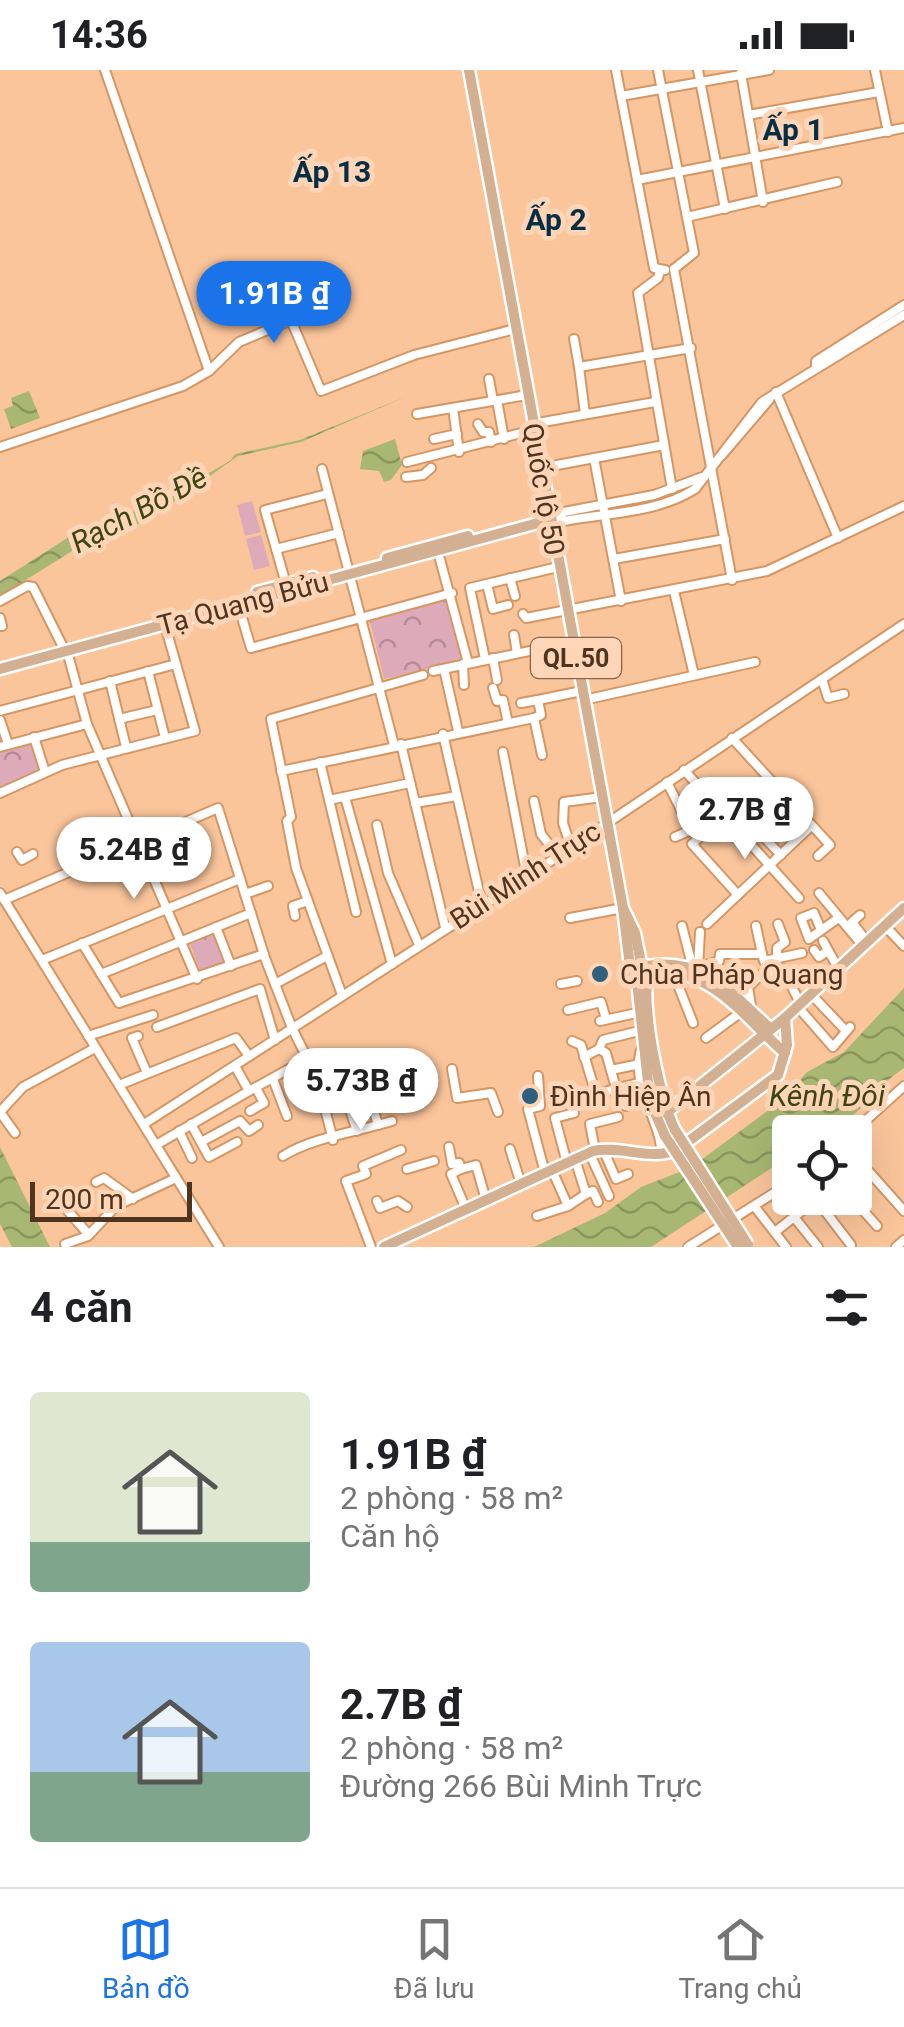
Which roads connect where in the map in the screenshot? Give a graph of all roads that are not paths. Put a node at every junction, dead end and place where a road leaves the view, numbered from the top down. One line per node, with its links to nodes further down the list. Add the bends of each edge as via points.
1 (105, 70): 34 (street)
2 (469, 70): 28 (main road, Quốc lộ 50 / QL.50)
3 (616, 70): 12 (street)
4 (658, 70): 10 (street)
5 (698, 70): 9 (street)
6 (769, 70): 8 (street)
7 (875, 70): 11 (street)
8 (741, 72): 9 (street); 13 (street)
9 (700, 82): 10 (street); 17 (street)
10 (662, 89): 12 (street); 18 (street)
11 (880, 92): 13 (street); 15 (street)
12 (621, 96): 19 (street)
13 (748, 115): 16 (street)
14 (904, 128): 15 (street)
15 (888, 132): 16 (street)
16 (755, 157): 17 (street); 21 (street)
17 (717, 166): 18 (street); 22 (street)
18 (678, 173): 19 (street); 23 (street)
19 (636, 180): 25 (street, via 654,268)
20 (838, 182): 21 (street, via 777,192)
21 (763, 202): 22 (street)
22 (726, 210): 23 (street)
23 (687, 217): 24 (street, via 694,253)
24 (674, 269): 25 (street); 30 (street)
25 (660, 271): 31 (street, via 638,293)
26 (904, 306): 32 (street, Tạ Quang Bửu)
27 (904, 315): 32 (street, Tạ Quang Bửu)
28 (514, 329): 34 (street, via 414,355 321,392 290,320 239,342); 37 (main road, Quốc lộ 50 / QL.50)
29 (574, 339): 33 (street)
30 (691, 348): 31 (street); 57 (street)
31 (647, 354): 33 (street); 39 (street)
32 (816, 366): 36 (street, Tạ Quang Bửu)
33 (580, 367): 42 (street)
34 (208, 370): 50 (street, via 170,391)
35 (488, 379): 38 (street)
36 (776, 392): 57 (street, Tạ Quang Bửu); 67 (street)
37 (527, 395): 38 (street); 44 (main road, Quốc lộ 50 / QL.50)
38 (495, 401): 40 (street); 47 (street)
39 (655, 402): 42 (street); 49 (street)
40 (453, 408): 41 (street); 45 (street)
41 (417, 414)
42 (586, 414): 44 (street)
43 (478, 424): 48 (street)
44 (533, 427): 47 (street); 55 (main road, Quốc lộ 50 / QL.50)
45 (456, 434): 46 (street); 51 (street)
46 (434, 439)
47 (504, 439): 48 (street)
48 (491, 442): 51 (street)
49 (664, 445): 52 (street); 60 (street)
50 (0, 447)
51 (459, 452): 53 (street)
52 (594, 458): 55 (street); 63 (street)
53 (408, 462)
54 (430, 468): 59 (street)
55 (540, 468): 64 (main road, Quốc lộ 50 / QL.50)
56 (322, 469): 61 (street)
57 (710, 469): 58 (street, Tạ Quang Bửu); 68 (street)
58 (702, 477): 60 (street, Tạ Quang Bửu); 63 (street, Tạ Quang Bửu, via 695,489 666,504)
59 (406, 478)
60 (672, 489): 63 (street, Tạ Quang Bửu)
61 (327, 494): 65 (street); 69 (street, via 265,510)
62 (904, 506): 67 (street)
63 (604, 510): 64 (street, Tạ Quang Bửu, via 564,512); 71 (street)
64 (554, 519): 66 (main road, Tạ Quang Bửu); 72 (main road, Quốc lộ 50 / QL.50)
65 (339, 533): 69 (street); 73 (street)
66 (483, 535): 70 (main road, Tạ Quang Bửu); 73 (main road, Tạ Quang Bửu)
67 (838, 538): 75 (street)
68 (725, 539): 71 (street); 75 (street)
69 (276, 548): 76 (street)
70 (438, 552): 73 (main road, Tạ Quang Bửu); 79 (street)
71 (614, 560): 82 (street)
72 (558, 566): 74 (street); 85 (main road, Quốc lộ 50 / QL.50)
73 (352, 571): 76 (main road, Tạ Quang Bửu); 83 (main road, Tạ Quang Bửu); 87 (street)
74 (510, 578): 77 (street); 80 (street)
75 (732, 580): 78 (street)
76 (286, 584): 88 (main road, Tạ Quang Bửu)
77 (487, 584): 84 (street, via 493,609); 94 (street, via 470,588)
78 (674, 591): 82 (street); 103 (street)
79 (452, 593): 87 (street); 96 (street)
80 (515, 596)
81 (0, 601): 92 (street, via 33,588)
82 (621, 601): 85 (street)
83 (238, 604): 87 (street, via 251,648); 88 (main road, Tạ Quang Bửu)
84 (508, 605)
85 (567, 610): 86 (street); 91 (main road, Quốc lộ 50 / QL.50)
86 (522, 614)
87 (364, 617): 107 (street)
88 (164, 621): 92 (main road, Tạ Quang Bửu); 97 (street)
89 (904, 624): 104 (street, Bùi Minh Trực)
90 (514, 634): 93 (street)
91 (573, 642): 93 (street); 110 (main road, Quốc lộ 50 / QL.50)
92 (65, 648): 98 (main road, Tạ Quang Bửu); 108 (street)
93 (517, 653): 94 (street)
94 (489, 659): 96 (street); 118 (street)
95 (754, 662): 103 (street)
96 (466, 663): 99 (street); 106 (street)
97 (176, 664): 100 (street); 123 (street, via 195,730)
98 (0, 665)
99 (444, 668): 101 (street); 120 (street)
100 (148, 671): 105 (street); 113 (street)
101 (433, 671)
102 (423, 675): 107 (street)
103 (694, 675): 110 (street)
104 (822, 679): 109 (street, via 828,698); 124 (street, Bùi Minh Trực)
105 (110, 680): 108 (street); 116 (street)
106 (464, 684)
107 (381, 687): 125 (street); 133 (street, via 271,719)
108 (78, 689): 114 (street); 119 (street)
109 (844, 694)
110 (583, 695): 111 (street); 141 (main road, Quốc lộ 50 / QL.50)
111 (538, 700): 112 (street); 115 (street, via 541,715)
112 (521, 703)
113 (157, 710): 116 (street); 123 (street)
114 (0, 711)
115 (534, 718): 118 (street); 130 (street)
116 (119, 719): 127 (street)
117 (0, 720): 126 (street)
118 (508, 722): 120 (street)
119 (87, 724): 122 (street); 129 (street)
120 (458, 731): 121 (street)
121 (443, 734): 125 (street); 139 (street)
122 (34, 737): 126 (street); 134 (street)
123 (165, 738): 127 (street)
124 (732, 738): 132 (street, Bùi Minh Trực); 149 (street)
125 (398, 744): 131 (street); 136 (street)
126 (4, 746)
127 (126, 747): 129 (street)
128 (503, 752): 159 (street)
129 (99, 754): 134 (street); 151 (street)
130 (542, 754)
131 (320, 762): 133 (street); 142 (street)
132 (684, 770): 135 (street, Bùi Minh Trực); 146 (street)
133 (280, 771): 167 (street)
134 (45, 772): 137 (street)
135 (667, 782): 147 (street, Bùi Minh Trực); 150 (street, via 691,830)
136 (410, 783): 140 (street); 144 (street)
137 (0, 794)
138 (747, 794): 145 (street)
139 (457, 796): 144 (street); 168 (street)
140 (345, 797): 142 (street); 199 (street)
141 (602, 797): 147 (main road, Quốc lộ 50 / QL.50); 152 (street, via 564,802)
142 (329, 800): 172 (street)
143 (534, 801): 156 (street, via 542,834)
144 (415, 803): 179 (street)
145 (733, 805): 146 (street); 155 (street)
146 (721, 816): 158 (street); 164 (street, via 692,844)
147 (606, 823): 152 (street, Bùi Minh Trực); 169 (main road, Quốc lộ 50 / QL.50)
148 (377, 825): 189 (street, via 388,873)
149 (810, 827): 155 (street); 157 (street, via 830,846)
150 (676, 837)
151 (137, 841): 160 (street, via 218,808); 165 (street); 171 (street)
152 (571, 847): 156 (street, Bùi Minh Trực)
153 (18, 852): 154 (street, via 22,860)
154 (34, 854)
155 (780, 854): 158 (street)
156 (558, 856): 159 (street, Bùi Minh Trực)
157 (818, 856)
158 (768, 866): 164 (street); 166 (street)
159 (528, 877): 168 (street, Bùi Minh Trực)
160 (240, 879): 162 (street); 171 (street)
161 (268, 886): 162 (street)
162 (245, 894): 173 (street)
163 (819, 894): 177 (street)
164 (738, 895): 202 (street, via 703,928)
165 (2, 897): 198 (street)
166 (798, 898)
167 (308, 900): 175 (street, via 292,906); 196 (street)
168 (482, 904): 179 (street, Bùi Minh Trực)
169 (623, 908): 176 (street); 204 (main road, Quốc lộ 50 / QL.50)
170 (904, 908): 182 (main road)
171 (166, 909): 185 (street); 187 (street)
172 (356, 912)
173 (251, 913): 183 (street); 193 (street)
174 (860, 915): 188 (street, via 852,922)
175 (296, 916)
176 (570, 918)
177 (837, 920): 184 (street); 188 (street)
178 (778, 924): 197 (street, via 785,942 777,948)
179 (445, 926): 189 (street, Bùi Minh Trực)
180 (682, 926): 202 (street)
181 (756, 926): 194 (street)
182 (885, 926): 188 (main road); 190 (street)
183 (216, 927): 185 (street); 200 (street)
184 (821, 930): 184 (street, via 809,939 801,918 814,912)
185 (180, 941): 205 (street); 206 (street)
186 (822, 941): 192 (street)
187 (82, 943): 198 (street); 205 (street)
188 (865, 944): 201 (main road)
189 (420, 945): 199 (street, Bùi Minh Trực)
190 (904, 946)
191 (814, 950): 192 (street, via 819,958)
192 (826, 952): 201 (street)
193 (264, 954): 200 (street); 210 (street)
194 (762, 954): 197 (street, via 764,961); 202 (street, via 720,954 719,961)
195 (802, 954): 197 (street)
196 (327, 956): 210 (street); 214 (street)
197 (779, 959): 203 (street)
198 (42, 960): 226 (street)
199 (392, 964): 214 (street, Bùi Minh Trực)
200 (232, 966): 206 (street)
201 (838, 968): 213 (main road)
202 (695, 969): 204 (main road); 207 (street); 209 (main road)
203 (783, 970): 212 (street, via 763,973); 215 (street)
204 (644, 973): 207 (street); 217 (main road, Quốc lộ 50 / QL.50); 261 (main road, Quốc lộ 50 / QL.50)
205 (101, 974): 206 (street, via 119,1003)
206 (197, 979)
207 (676, 980): 221 (street)
208 (577, 981): 211 (street)
209 (713, 983): 212 (street, via 741,976); 218 (main road)
210 (275, 984): 223 (street)
211 (561, 984)
212 (748, 986): 218 (street)
213 (811, 994): 215 (main road); 215 (street, via 847,1028 833,1048)
214 (342, 995): 223 (street, Bùi Minh Trực)
215 (799, 1005): 220 (main road)
216 (568, 1010): 217 (street, via 601,1002 603,1020)
217 (641, 1012): 225 (main road, Quốc lộ 50 / QL.50)
218 (746, 1012): 224 (main road); 228 (street)
219 (152, 1015): 226 (street)
220 (785, 1018): 224 (main road); 233 (main road)
221 (693, 1024)
222 (157, 1028): 229 (street, via 260,989)
223 (292, 1028): 229 (street, Bùi Minh Trực); 236 (street)
224 (767, 1032): 233 (main road); 261 (main road)
225 (643, 1035): 232 (street, via 613,1036); 237 (street); 273 (main road, Quốc lộ 50 / QL.50, via 652,1110)
226 (88, 1036): 231 (street)
227 (138, 1036): 242 (street, via 132,1038)
228 (706, 1038)
229 (275, 1040): 234 (street, Bùi Minh Trực)
230 (572, 1042): 235 (street)
231 (95, 1048): 247 (street); 258 (street, via 23,1087)
232 (600, 1049): 235 (street); 241 (street)
233 (785, 1053): 282 (main road, via 772,1082)
234 (250, 1056): 238 (street, Bùi Minh Trực); 242 (street, via 236,1038)
235 (584, 1056): 246 (street, via 596,1094)
236 (307, 1059): 239 (street); 251 (street)
237 (640, 1064): 241 (street); 246 (street)
238 (235, 1066): 250 (street); 266 (street, Bùi Minh Trực)
239 (291, 1068): 244 (street); 251 (street, via 306,1100)
240 (452, 1069): 259 (street, via 457,1098 491,1093)
241 (611, 1070): 245 (street)
242 (146, 1073): 247 (street)
243 (538, 1076): 253 (street)
244 (272, 1080): 250 (street); 263 (street)
245 (614, 1081)
246 (642, 1082): 255 (street)
247 (120, 1085): 266 (street)
248 (904, 1086): 262 (street)
249 (367, 1088): 269 (street)
250 (253, 1089): 257 (street, via 264,1103); 267 (street)
251 (321, 1094): 274 (street)
252 (554, 1095): 253 (street)
253 (542, 1096): 289 (street, via 540,1106 528,1109)
254 (346, 1098): 271 (street)
255 (645, 1101): 256 (street); 282 (street)
256 (626, 1106)
257 (250, 1111)
258 (0, 1112): 272 (street)
259 (498, 1112)
260 (574, 1113): 285 (street, via 555,1118)
261 (666, 1114): 273 (main road, Quốc lộ 50 / QL.50)
262 (871, 1115)
263 (287, 1116)
264 (618, 1117): 281 (street, via 590,1124)
265 (392, 1121): 269 (street)
266 (144, 1124): 277 (street)
267 (191, 1124): 270 (street); 275 (street)
268 (258, 1125): 275 (street, via 248,1131 240,1121)
269 (378, 1125): 271 (street)
270 (179, 1131): 277 (street); 284 (street)
271 (357, 1131): 274 (street)
272 (14, 1133)
273 (670, 1133): 327 (main road, bridge); 328 (main road, bridge)
274 (333, 1140): 283 (street, via 302,1142)
275 (201, 1142): 276 (street, via 210,1156)
276 (237, 1142)
277 (156, 1145): 292 (street)
278 (449, 1147): 288 (street, via 452,1164)
279 (510, 1149): 294 (street)
280 (401, 1150): 324 (street, via 346,1181)
281 (595, 1150): 282 (main road); 285 (main road); 290 (street, via 616,1180); 298 (street)
282 (661, 1155)
283 (283, 1156)
284 (192, 1158)
285 (571, 1161): 289 (main road); 296 (street)
286 (434, 1162): 287 (street)
287 (407, 1168)
288 (461, 1170): 300 (street, via 476,1165); 307 (street, via 451,1174)
289 (549, 1172): 294 (main road); 304 (street)
290 (628, 1174)
291 (872, 1177): 301 (street)
292 (176, 1178): 299 (street); 323 (street)
293 (96, 1182): 299 (street, via 104,1178)
294 (521, 1184): 300 (main road)
295 (904, 1193): 301 (street)
296 (586, 1194): 303 (street, via 593,1191); 304 (street)
297 (772, 1195): 306 (street)
298 (609, 1196)
299 (133, 1199): 318 (street, via 116,1206)
300 (486, 1200): 307 (main road)
301 (896, 1200): 308 (street)
302 (376, 1201): 305 (street, via 380,1208 398,1200)
303 (598, 1202)
304 (568, 1206): 313 (street)
305 (406, 1207)
306 (755, 1207): 316 (street); 317 (street)
307 (466, 1209): 325 (main road)
308 (904, 1210)
309 (68, 1212): 318 (street)
310 (797, 1215): 314 (street)
311 (829, 1215): 321 (street)
312 (868, 1215): 315 (street)
313 (536, 1216)
314 (794, 1218): 317 (street); 330 (street)
315 (878, 1226)
316 (721, 1228): 326 (street); 327 (street)
317 (774, 1232): 329 (street)
318 (88, 1236): 320 (street); 322 (street)
319 (904, 1240): 331 (street)
320 (65, 1244)
321 (851, 1245)
322 (89, 1247)
323 (220, 1247)
324 (371, 1247)
325 (384, 1247)
326 (688, 1247)
327 (736, 1247)
328 (750, 1247)
329 (786, 1247)
330 (818, 1247)
331 (896, 1247)

